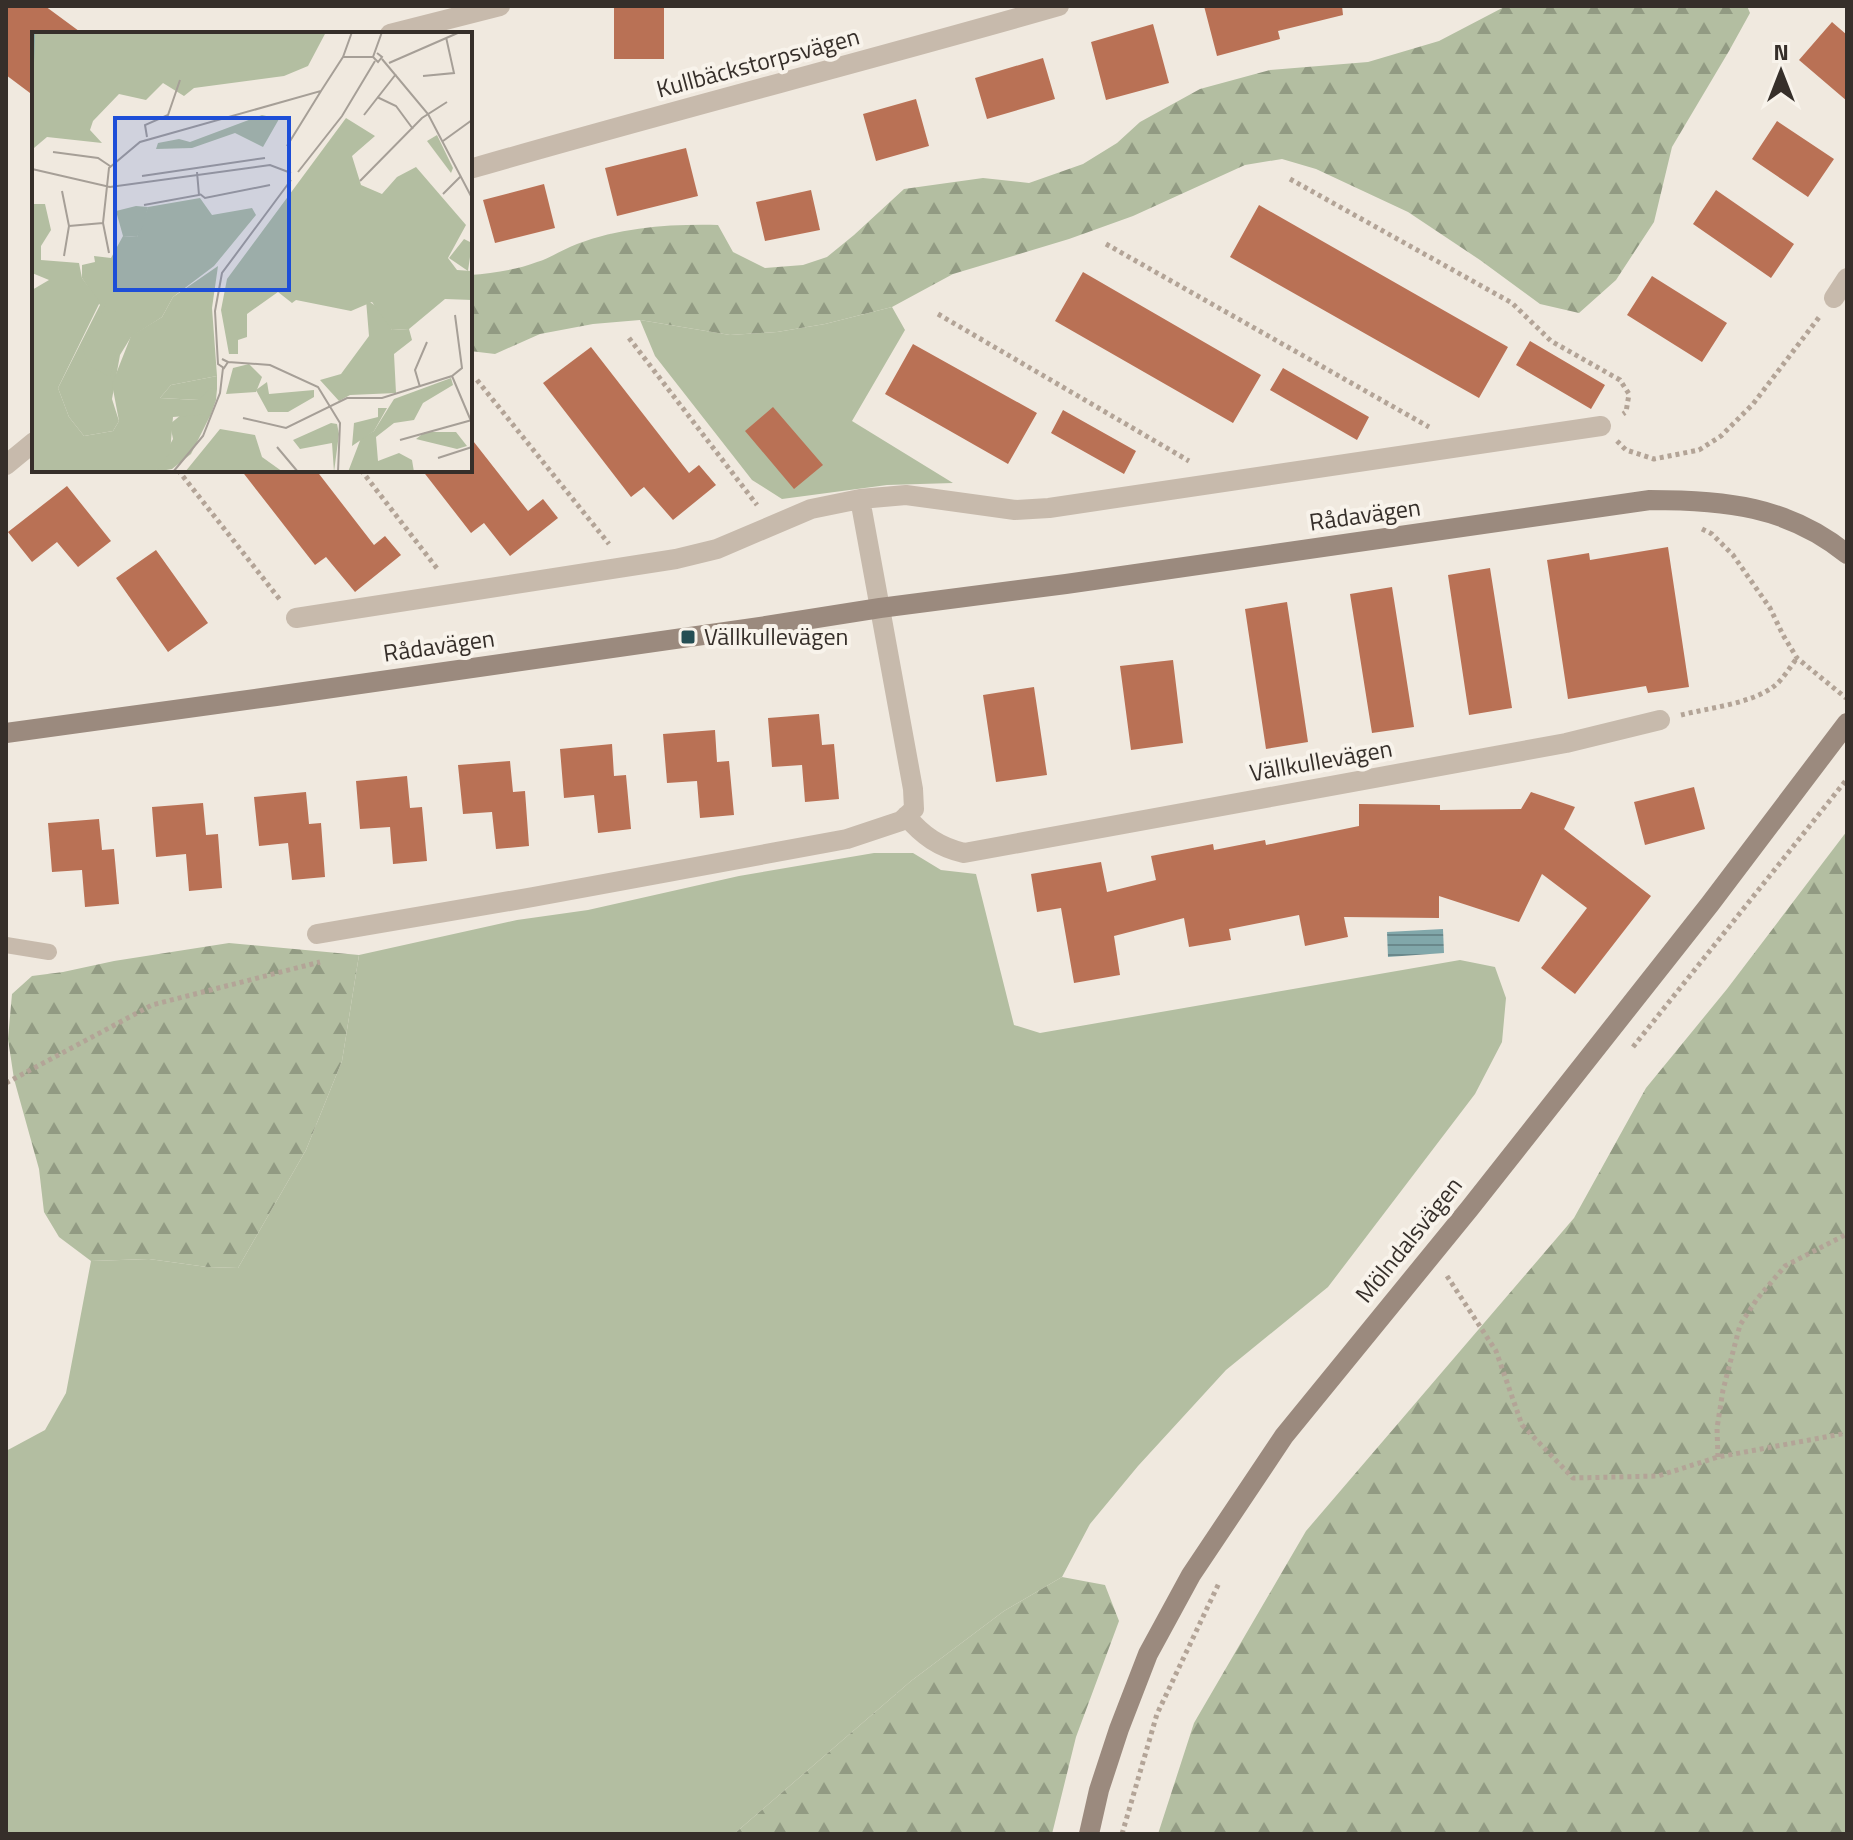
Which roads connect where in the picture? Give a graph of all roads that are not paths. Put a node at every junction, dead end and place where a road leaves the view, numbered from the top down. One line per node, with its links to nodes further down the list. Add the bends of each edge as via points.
1 (500, 6): 3 (street)
2 (1059, 6): 4 (street, Kullbäckstorpsvägen)
3 (398, 32)
4 (472, 168)
5 (1847, 278): 6 (street)
6 (1834, 298)
7 (1601, 426): 10 (street, Rådavägen, via 1049,508 1015,510 906,495)
8 (32, 444): 9 (street)
9 (6, 465)
10 (860, 499): 12 (street); 13 (street, Rådavägen, via 811,509 717,549 676,559)
11 (1847, 554): 12 (street, Rådavägen, via 1793,520 1751,507 1650,500)
12 (880, 608): 16 (street, Rådavägen); 17 (street, via 913,789 914,809)
13 (296, 618)
14 (1660, 720): 17 (street, Vällkullevägen, via 1566,743 964,853 946,849)
15 (1847, 723): 21 (street, Mölndalsvägen, via 1710,904 1276,1449 1191,1575 1148,1654 1099,1790)
16 (6, 733)
17 (906, 816): 18 (street, via 847,839)
18 (317, 934)
19 (6, 945): 20 (lane)
20 (49, 952)
21 (1089, 1834)

